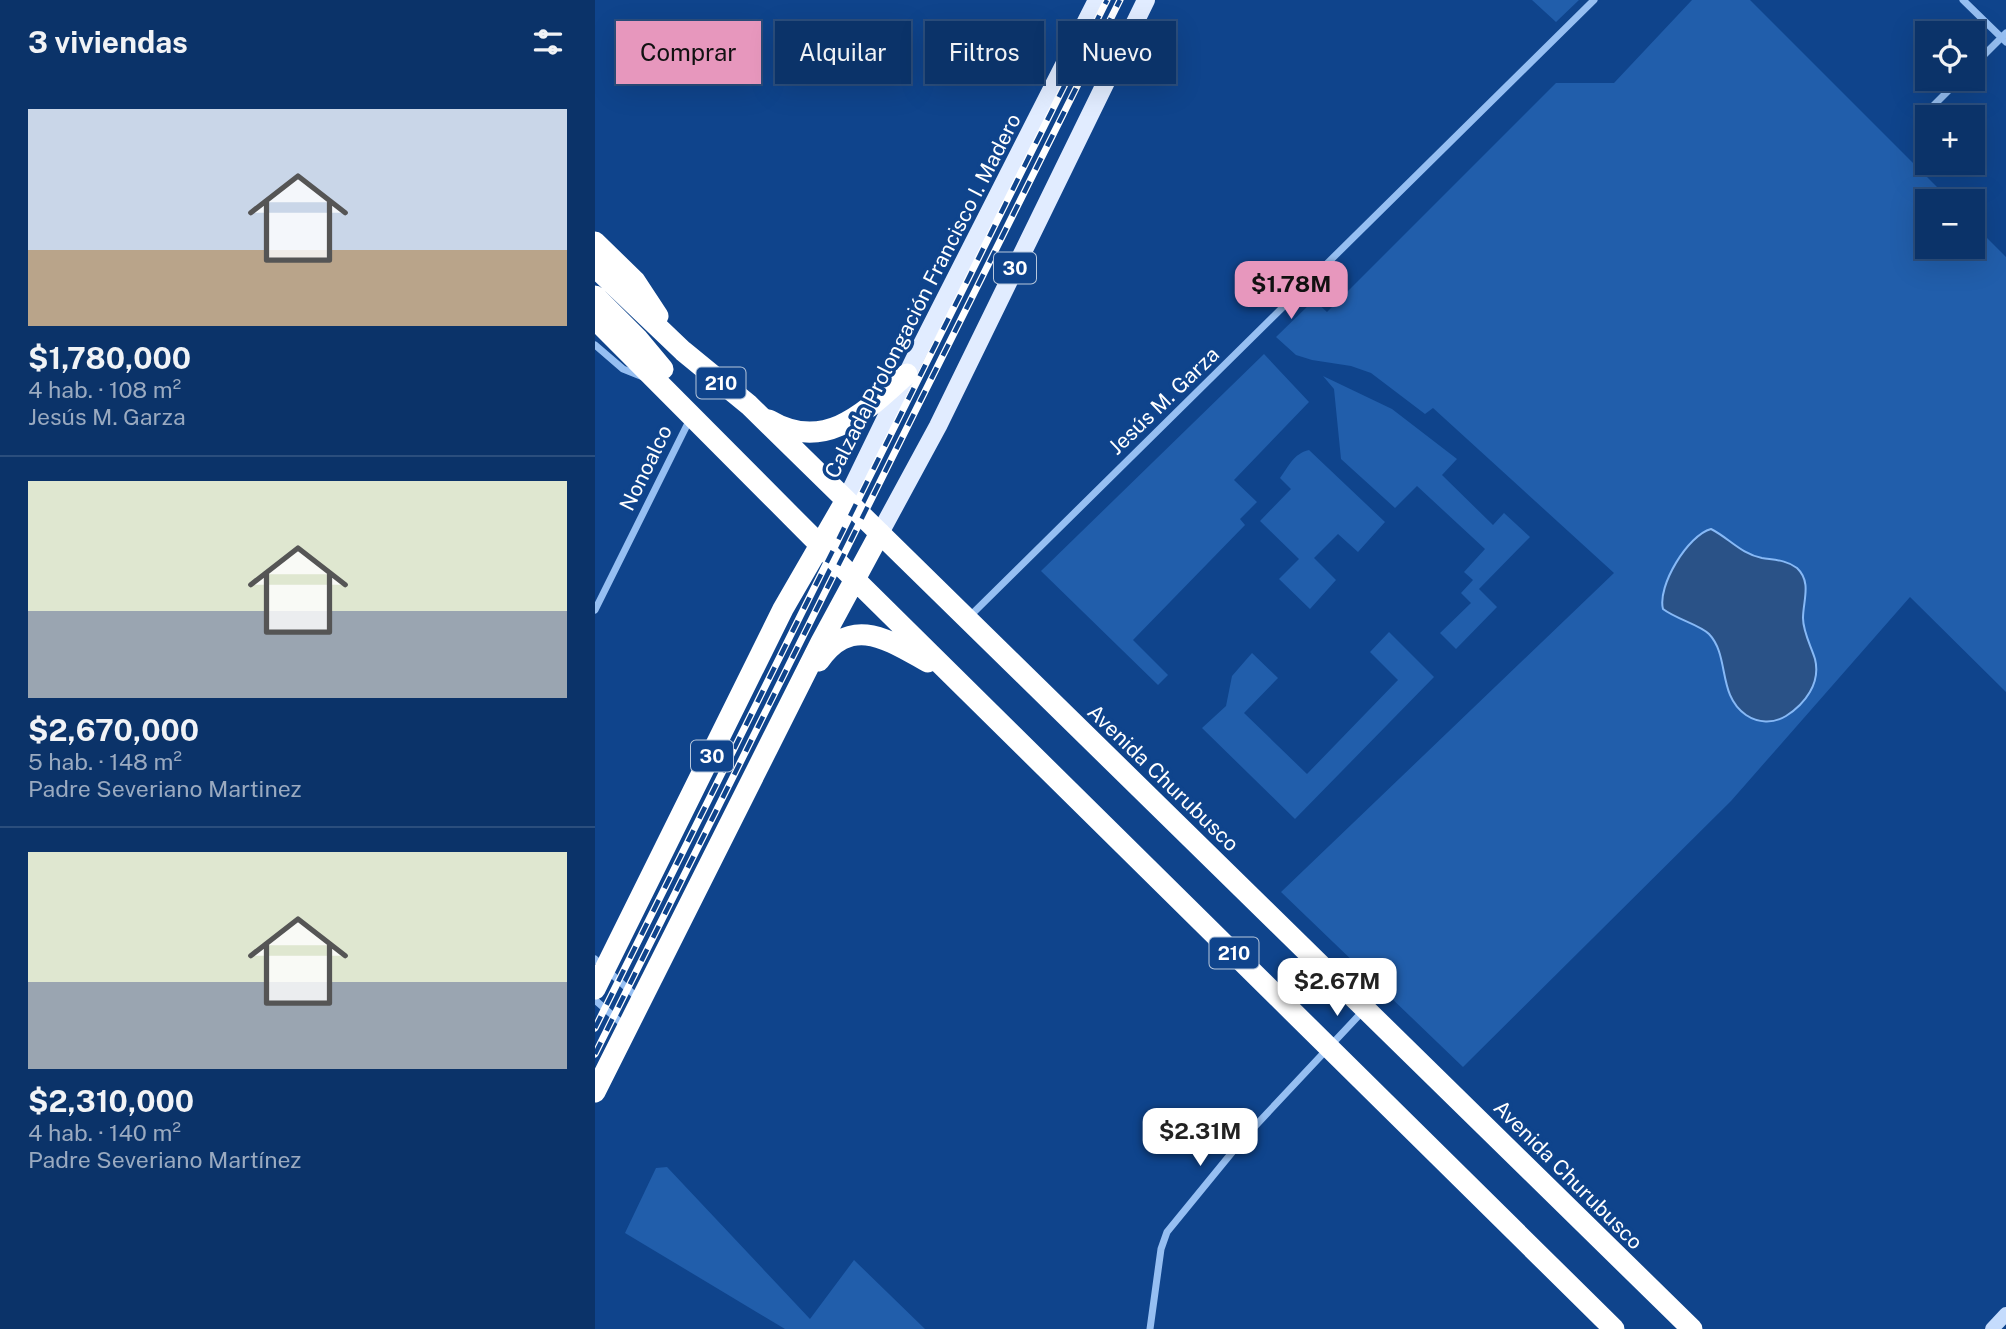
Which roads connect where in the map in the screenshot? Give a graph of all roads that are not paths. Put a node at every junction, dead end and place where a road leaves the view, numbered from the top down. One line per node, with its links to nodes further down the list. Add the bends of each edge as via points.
1 (1097, 0): 15 (main road, Calzada Prolongación Francisco I. Madero / 30)
2 (1146, 0): 20 (main road, 30, via 938,426)
3 (1594, 0): 24 (street, Jesús M. Garza)
4 (1963, 0): 5 (street)
5 (2005, 37): 6 (street)
6 (1985, 55)
7 (1948, 91): 8 (street)
8 (1934, 105)
9 (595, 242): 13 (highway, via 635,281)
10 (595, 267): 13 (highway, Avenida Churubusco / 210)
11 (595, 296): 18 (highway, via 662,368)
12 (595, 319): 16 (highway, 210)
13 (677, 344): 17 (highway, Avenida Churubusco / 210)
14 (595, 345): 16 (street, via 623,369)
15 (907, 374): 17 (highway, via 858,415 827,431 790,429); 19 (main road, Calzada Prolongación Francisco I. Madero / 30)
16 (656, 379): 18 (highway, 210)
17 (749, 405): 19 (highway, Avenida Churubusco / 210)
18 (685, 410): 21 (highway, 210); 23 (street, Nonoalco)
19 (846, 500): 20 (highway, Avenida Churubusco / 210); 21 (highway, 30)
20 (880, 533): 22 (highway, 30); 24 (highway, Avenida Churubusco / 210)
21 (819, 544): 22 (highway, 210); 27 (highway, 30)
22 (853, 578): 25 (highway, 210); 26 (highway, 30)
23 (595, 610)
24 (966, 620): 31 (highway, Avenida Churubusco / 210)
25 (952, 675): 26 (highway, via 889,640 868,634 846,636 827,650); 33 (highway, 210)
26 (793, 696): 30 (highway, 30)
27 (600, 964): 28 (highway, 30); 30 (street)
28 (595, 989)
29 (595, 1000): 32 (street)
30 (641, 1000): 32 (highway, 30)
31 (1364, 1009): 33 (street); 38 (highway, Avenida Churubusco / 210)
32 (627, 1028): 34 (highway, 30)
33 (1329, 1046): 36 (street, via 1243,1139 1167,1232); 37 (highway, 210)
34 (595, 1092)
35 (2006, 1314): 39 (street)
36 (1150, 1329)
37 (1614, 1329)
38 (1692, 1329)
39 (1992, 1329)

